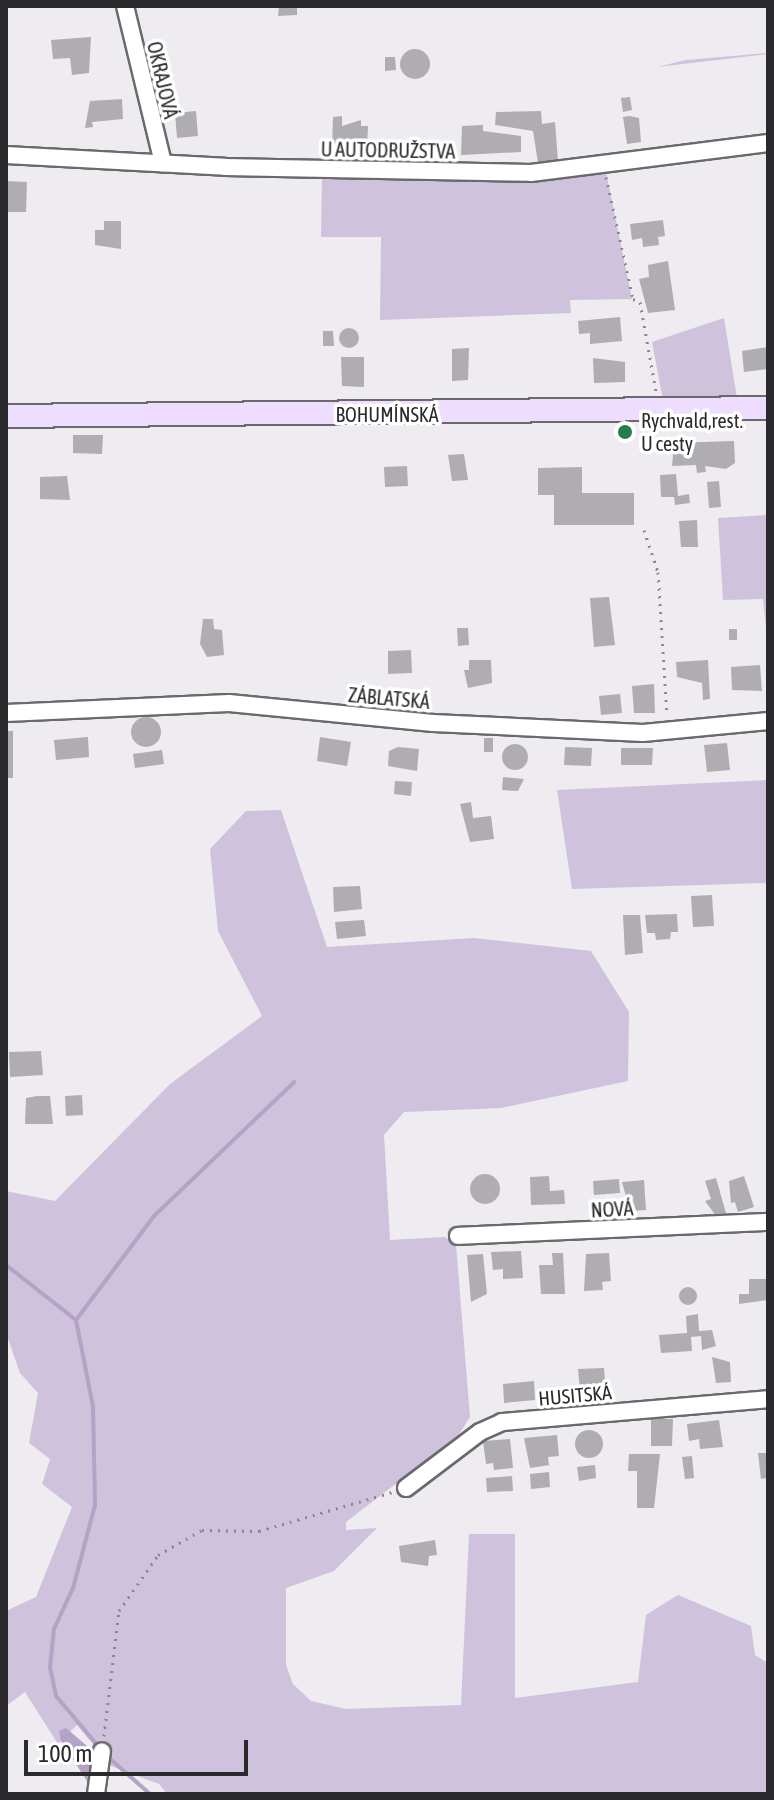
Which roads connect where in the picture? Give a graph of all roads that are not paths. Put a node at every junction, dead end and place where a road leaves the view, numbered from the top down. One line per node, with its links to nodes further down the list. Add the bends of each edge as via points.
1 (125, 6): 4 (street, OKRAJOVÁ)
2 (768, 143): 4 (street, U AUTODRUŽSTVA, via 531,173)
3 (6, 155): 4 (street, U AUTODRUŽSTVA)
4 (163, 163)
5 (768, 408): 6 (main road, BOHUMÍNSKÁ)
6 (6, 416)
7 (6, 713): 8 (street, ZÁBLATSKÁ, via 229,703 433,723 668,731)
8 (768, 721)
9 (768, 1222): 10 (street, NOVÁ)
10 (458, 1236)
11 (768, 1399): 12 (street, HUSITSKÁ, via 502,1422 480,1432)
12 (406, 1488)
13 (102, 1751): 14 (street)
14 (96, 1794)

